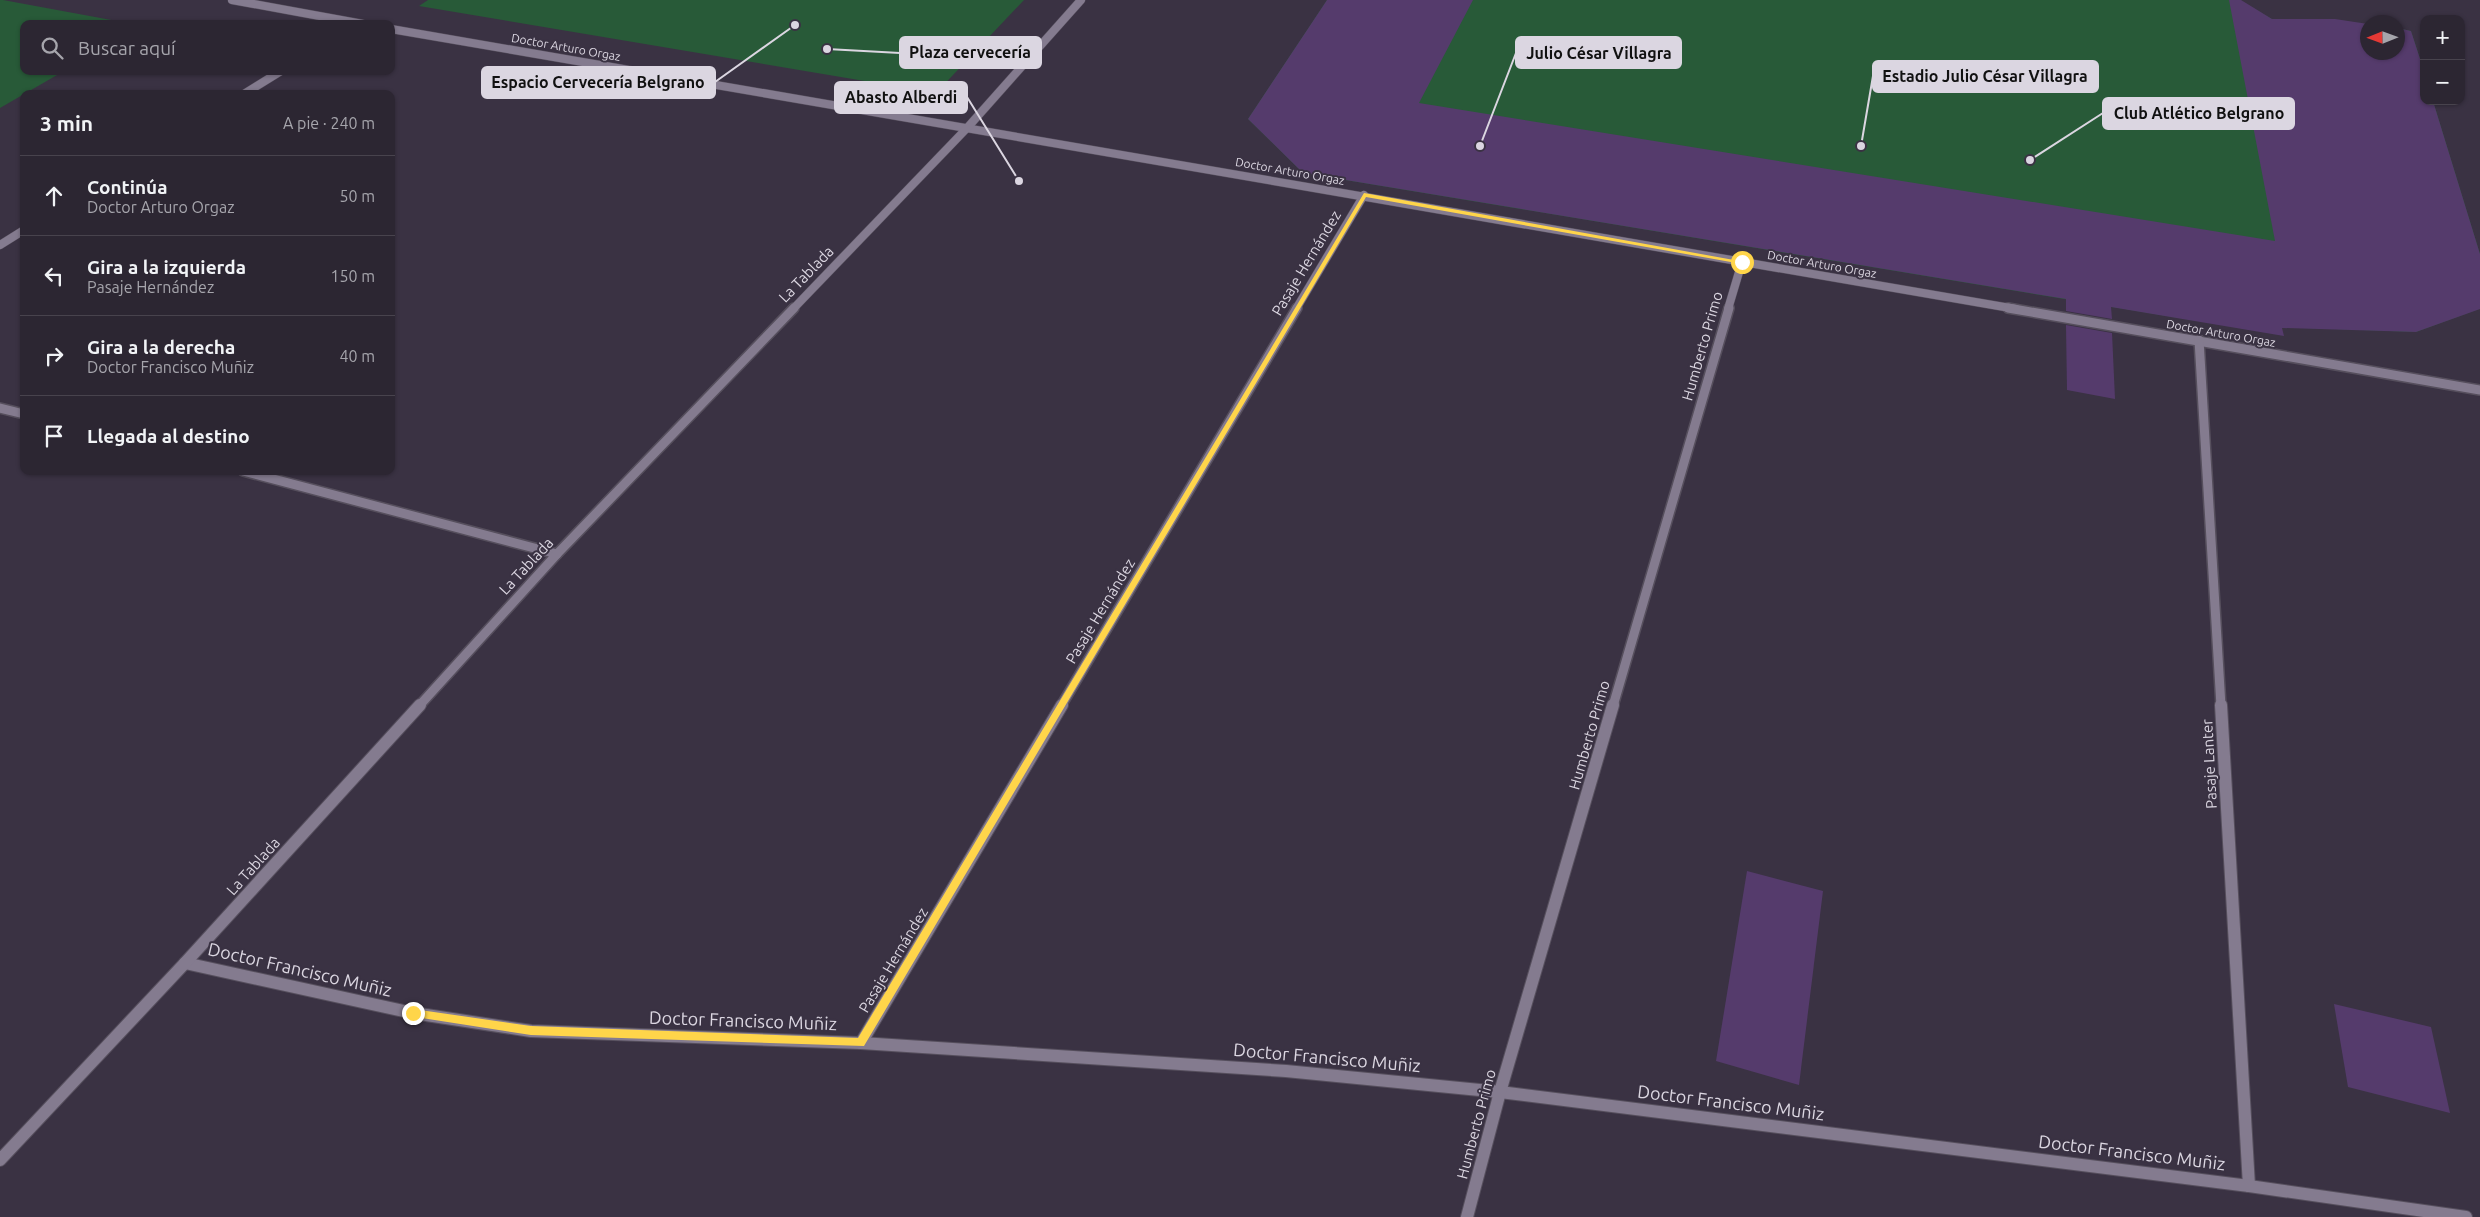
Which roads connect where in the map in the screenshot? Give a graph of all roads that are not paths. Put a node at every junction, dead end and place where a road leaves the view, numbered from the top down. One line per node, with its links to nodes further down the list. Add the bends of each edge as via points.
1 (232, 0): 3 (street)
2 (1081, 0): 7 (street, La Tablada)
3 (339, 20)
4 (395, 29): 7 (street, Doctor Arturo Orgaz)
5 (275, 75): 6 (street)
6 (250, 90)
7 (968, 127): 8 (street, Doctor Arturo Orgaz); 17 (street, La Tablada)
8 (1364, 195): 11 (street, Doctor Arturo Orgaz); 19 (street, Pasaje Hernández)
9 (20, 232): 10 (street)
10 (0, 245)
11 (1742, 262): 12 (street, Doctor Arturo Orgaz); 20 (street, Humberto Primo)
12 (2199, 340): 13 (street, Doctor Arturo Orgaz); 22 (street, Pasaje Lanter)
13 (2480, 390)
14 (0, 408): 15 (street)
15 (20, 413)
16 (258, 475): 17 (street)
17 (557, 554): 18 (street, La Tablada)
18 (185, 963): 19 (street, Doctor Francisco Muñiz, via 413,1013 531,1030); 21 (street, La Tablada)
19 (861, 1043): 20 (street, Doctor Francisco Muñiz, via 1286,1071)
20 (1500, 1092): 22 (street, Doctor Francisco Muñiz); 23 (street, Humberto Primo)
21 (0, 1160)
22 (2249, 1186): 24 (street, Doctor Francisco Muñiz)
23 (1467, 1217)
24 (2466, 1217)

